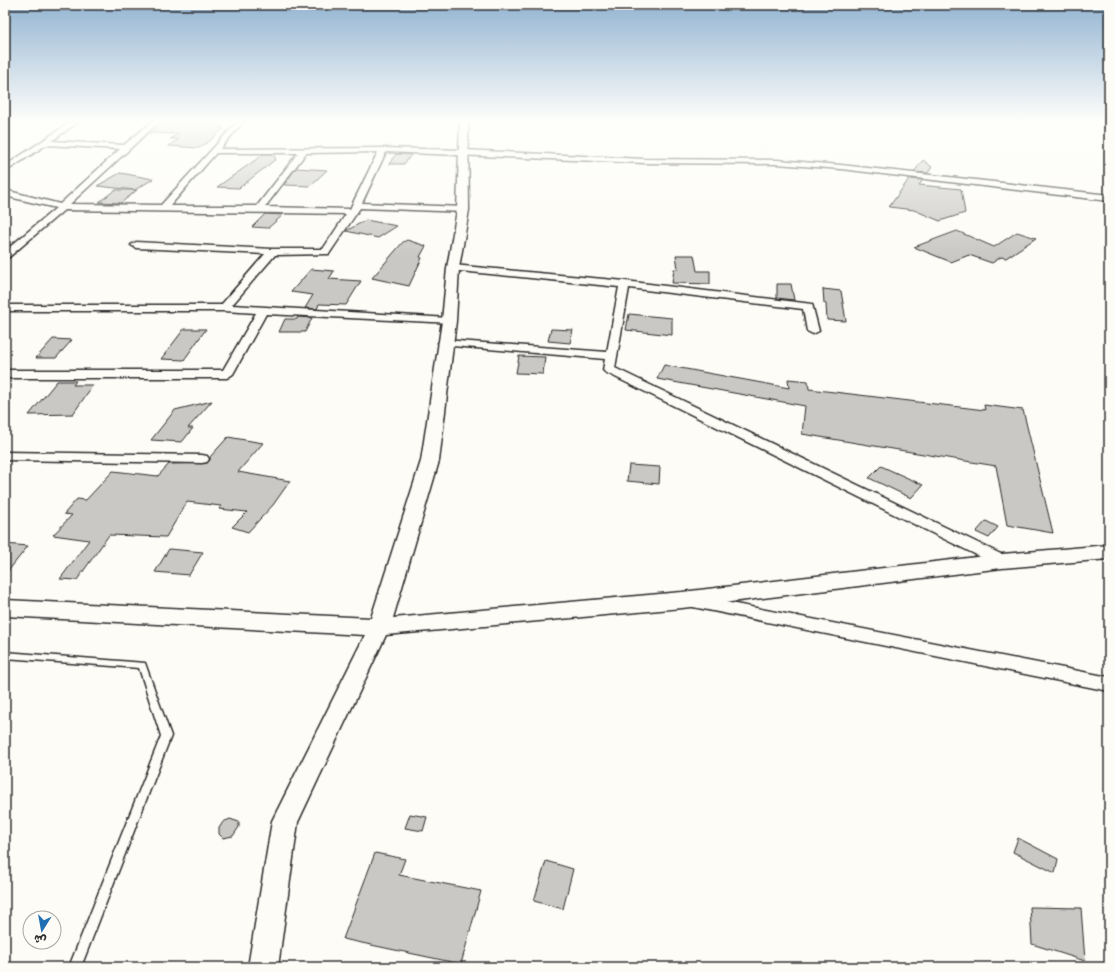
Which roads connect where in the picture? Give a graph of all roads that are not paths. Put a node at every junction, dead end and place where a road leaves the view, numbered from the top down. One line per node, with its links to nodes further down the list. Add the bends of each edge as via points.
1 (105, 166): 9 (street)
2 (201, 166): 11 (street)
3 (292, 166): 12 (street)
4 (374, 166): 10 (street)
5 (464, 166): 13 (street)
6 (844, 166): 8 (street)
7 (5, 193): 9 (street)
8 (1109, 198)
9 (62, 207): 11 (street); 15 (street)
10 (354, 208): 12 (street); 13 (street); 17 (street, via 326,252)
11 (162, 209): 12 (street)
12 (259, 209)
13 (463, 210): 19 (street)
14 (5, 244): 15 (street)
15 (19, 244): 18 (street)
16 (136, 245): 17 (street)
17 (272, 252): 22 (street)
18 (5, 256)
19 (453, 268): 20 (street); 24 (street)
20 (625, 284): 25 (street, via 808,306); 27 (street)
21 (5, 308): 22 (street)
22 (224, 308): 23 (street)
23 (263, 310): 24 (street); 28 (street, via 227,374)
24 (449, 321): 26 (street)
25 (813, 331)
26 (444, 343): 27 (street); 35 (street, via 430,460)
27 (612, 356): 32 (street, via 610,370)
28 (5, 374)
29 (5, 456): 30 (street)
30 (202, 459)
31 (1109, 552): 32 (street)
32 (1002, 561): 33 (street)
33 (682, 600): 35 (street); 37 (street)
34 (5, 608): 35 (street)
35 (379, 627): 39 (street, via 285,821)
36 (5, 655): 38 (lane, via 142,665 166,736)
37 (1109, 684)
38 (75, 967)
39 (263, 967)

